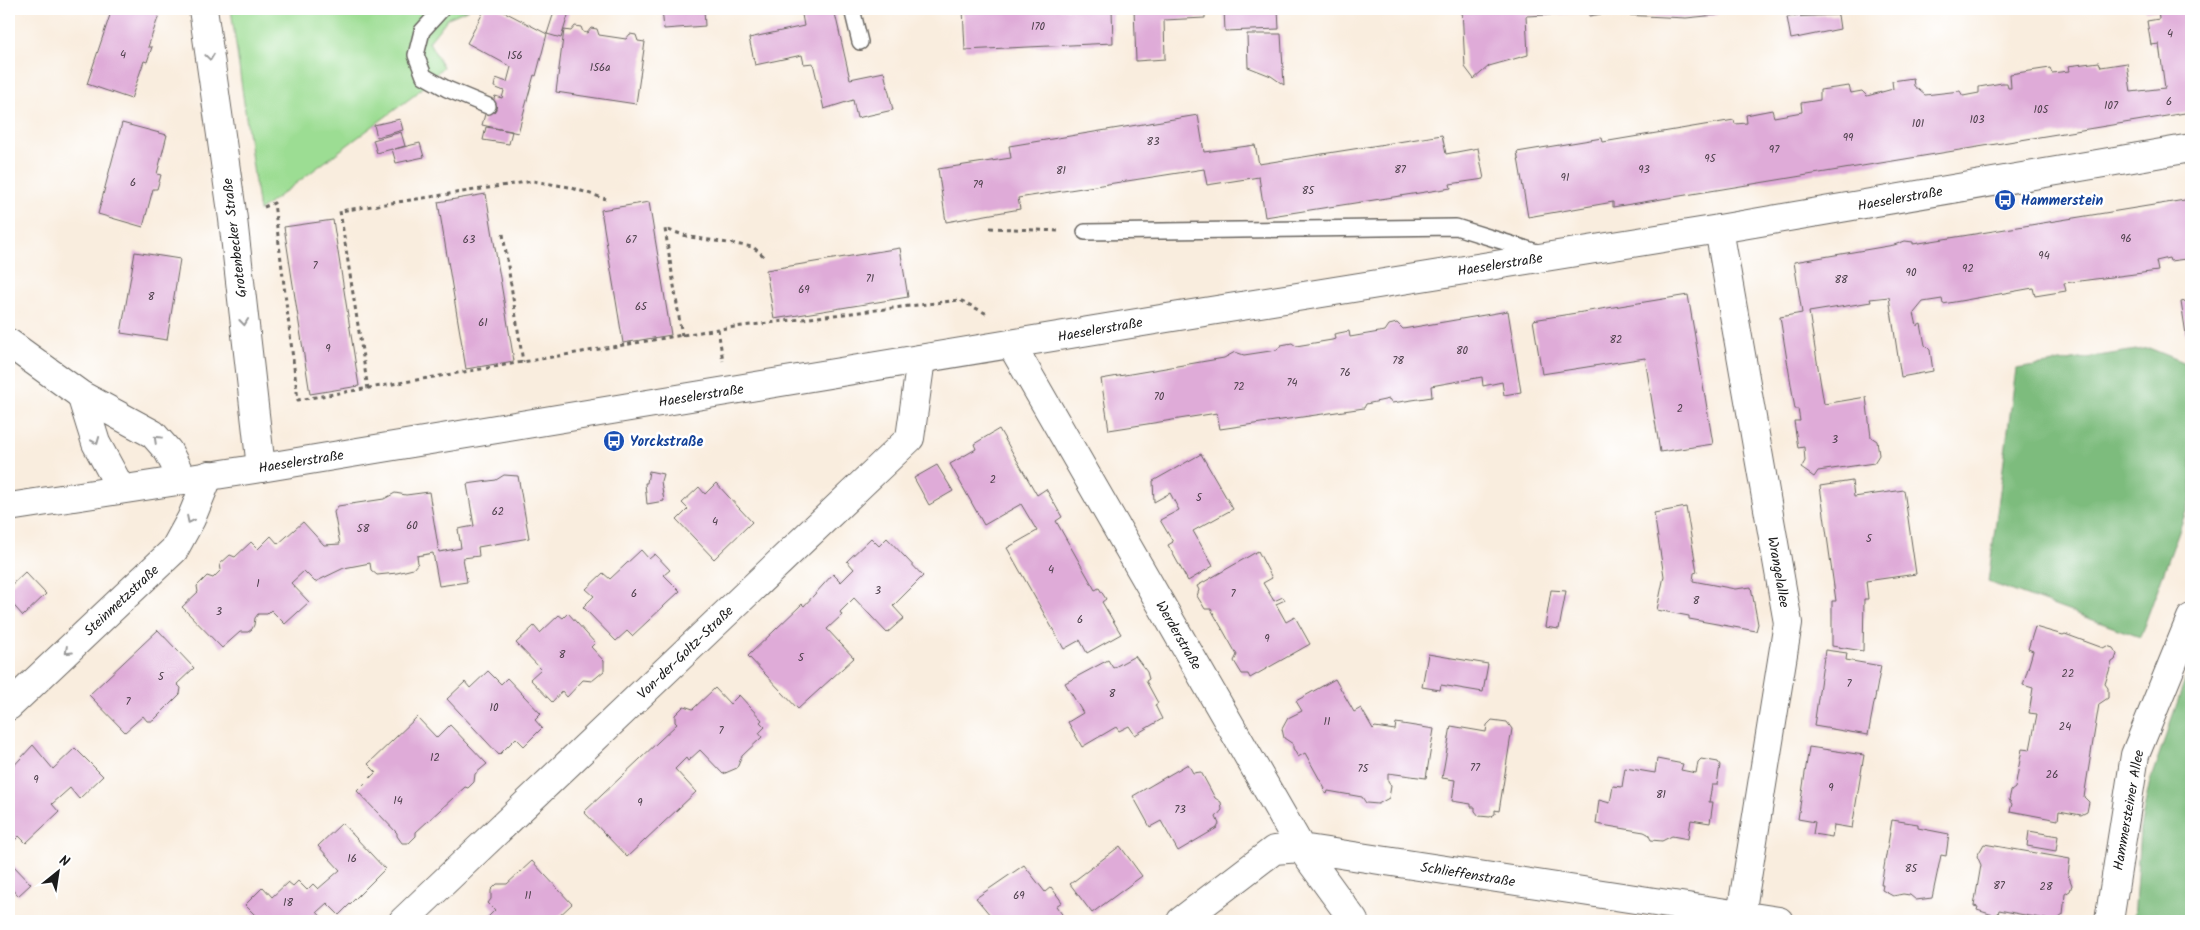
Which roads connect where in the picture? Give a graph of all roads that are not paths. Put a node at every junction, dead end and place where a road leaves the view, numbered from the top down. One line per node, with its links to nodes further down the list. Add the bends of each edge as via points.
1 (203, 9): 14 (street, Grotenbecker Straße, one-way to 14, via 233,219)
2 (442, 9): 5 (lane, via 422,31 416,55 424,76)
3 (852, 9): 4 (lane)
4 (860, 42)
5 (488, 106)
6 (2191, 148): 7 (street, Haeselerstraße)
7 (1719, 229): 9 (street, Haeselerstraße); 21 (street, Wrangelallee, via 1788,623)
8 (1085, 232): 9 (lane, via 1456,227)
9 (1551, 256): 11 (street, Haeselerstraße)
10 (9, 343): 13 (street)
11 (1011, 344): 12 (street, Haeselerstraße); 20 (street, Werderstraße)
12 (922, 359): 14 (street, Haeselerstraße); 22 (street, Von-der-Goltz-Straße, via 910,438)
13 (81, 395): 15 (street, one-way to 13, via 153,434); 16 (street, one-way to 16, via 96,443)
14 (261, 468): 15 (street, Haeselerstraße)
15 (196, 477): 16 (street, Haeselerstraße); 19 (street, Steinmetzstraße, one-way to 19, via 191,519 174,550)
16 (121, 489): 17 (street, Haeselerstraße)
17 (9, 507)
18 (2191, 618): 26 (street, Hammersteiner Allee, via 2135,755)
19 (9, 706)
20 (1301, 848): 21 (street, Schlieffenstraße); 23 (street, Schlieffenstraße, via 1274,850); 24 (street, Werderstraße)
21 (1741, 915): 25 (street, Schlieffenstraße)
22 (403, 921)
23 (1180, 921)
24 (1354, 921)
25 (1779, 921)
26 (2109, 921)

